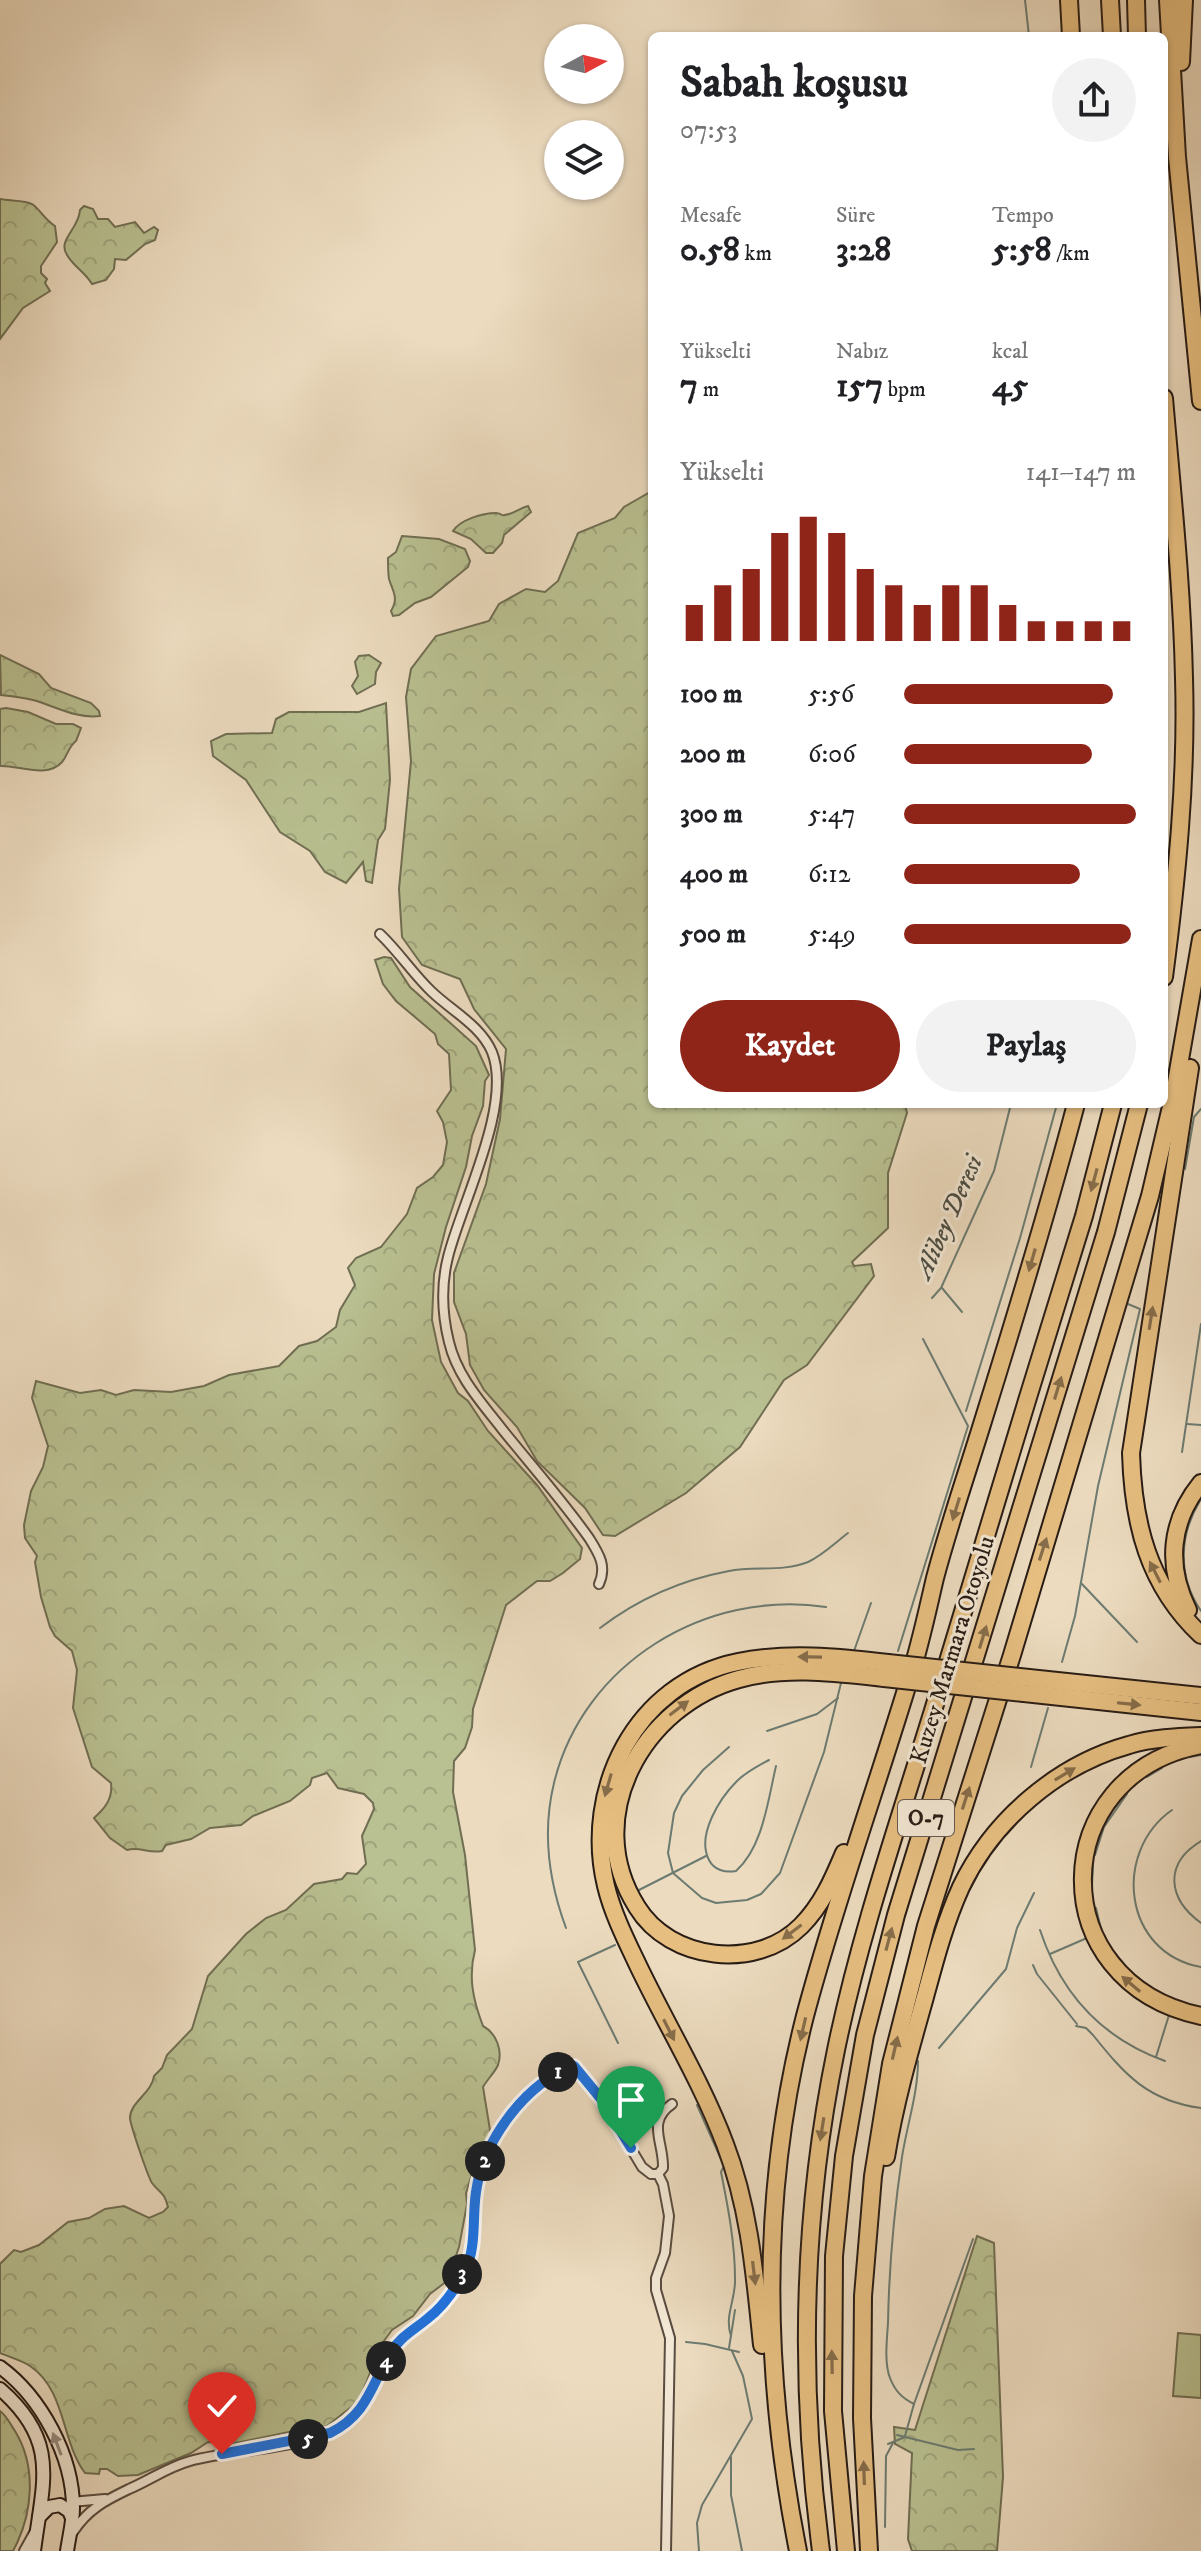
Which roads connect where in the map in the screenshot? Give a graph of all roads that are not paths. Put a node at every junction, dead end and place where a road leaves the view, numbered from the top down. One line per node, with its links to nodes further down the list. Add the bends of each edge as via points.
1 (1069, 0): 7 (highway)
2 (1078, 0): 8 (highway)
3 (1110, 0): 9 (highway)
4 (1136, 0): 10 (highway)
5 (1168, 0): 11 (highway)
6 (1184, 0): 11 (highway, via 1181,78)
7 (1071, 32)
8 (1079, 32)
9 (1112, 32)
10 (1137, 32)
11 (1193, 307): 12 (highway)
12 (1201, 401)
13 (1168, 444): 16 (highway, via 1181,594 1184,741)
14 (380, 934): 23 (street, via 432,992 473,1026 491,1051 496,1075 492,1113 444,1280 449,1342 480,1401 589,1538 604,1570)
15 (1201, 939): 37 (highway, one-way to 15, via 865,2254 891,2064 926,1926 1147,1208 1174,1094)
16 (1168, 943)
17 (1201, 993): 25 (highway, one-way to 17, via 1175,1605 1148,1558 1132,1495 1131,1453)
18 (1075, 1108): 22 (highway, one-way to 22)
19 (1112, 1108): 45 (highway, Kuzey Marmara Otoyolu / O-7, one-way to 45, via 1080,1230 874,1899 836,2048 815,2185 806,2319 808,2428)
20 (1138, 1108): 46 (highway, Kuzey Marmara Otoyolu / O-7, one-way to 20, via 833,2411 834,2272 844,2156 865,2035 900,1903 1106,1232)
21 (1201, 1483): 24 (highway, via 1184,1507 1173,1548 1178,1588)
22 (935, 1578): 26 (highway, one-way to 26, via 919,1613 846,1848 813,1912 786,1938 720,1955 686,1947 645,1920 624,1885 616,1820 629,1772 668,1716 713,1688 757,1675); 41 (highway, one-way to 41, via 805,2018 782,2139 771,2260 772,2347)
23 (599, 1584)
24 (1201, 1627)
25 (1201, 1635)
26 (886, 1670): 27 (highway, bridge); 41 (highway, one-way to 41, via 826,1657 762,1658 691,1680 656,1706 629,1739 611,1772 601,1809 602,1860 616,1915 725,2143 739,2188 751,2245 780,2486)
27 (1026, 1686): 28 (highway); 29 (highway, one-way to 29)
28 (1201, 1696)
29 (1201, 1712)
30 (1201, 1736): 37 (highway, one-way to 30, via 875,2256 890,2133 927,1990 962,1885 1002,1825 1053,1781 1129,1745)
31 (1201, 1745): 32 (highway, one-way to 31, via 1154,2001 1119,1974 1094,1938 1083,1878 1090,1837 1126,1782 1155,1760)
32 (1201, 2016)
33 (672, 2104): 34 (street, via 658,2121 664,2164)
34 (658, 2174): 38 (street, via 642,2167 602,2100 574,2066 556,2073 507,2120 491,2149 476,2192 469,2260 457,2284 429,2318 395,2345 354,2416 316,2438 178,2464); 44 (street, via 669,2216 656,2278 670,2338)
35 (0, 2367): 39 (main road, one-way to 35, via 67,2472 45,2416)
36 (0, 2389): 40 (main road, via 30,2418 41,2444 43,2493)
37 (863, 2441): 47 (highway, one-way to 37)
38 (106, 2499): 39 (street); 42 (street)
39 (66, 2503): 40 (main road, via 49,2507); 42 (main road, via 73,2519)
40 (37, 2538): 43 (street)
41 (796, 2544)
42 (62, 2548)
43 (24, 2551)
44 (666, 2551)
45 (821, 2551)
46 (846, 2551)
47 (869, 2551)

